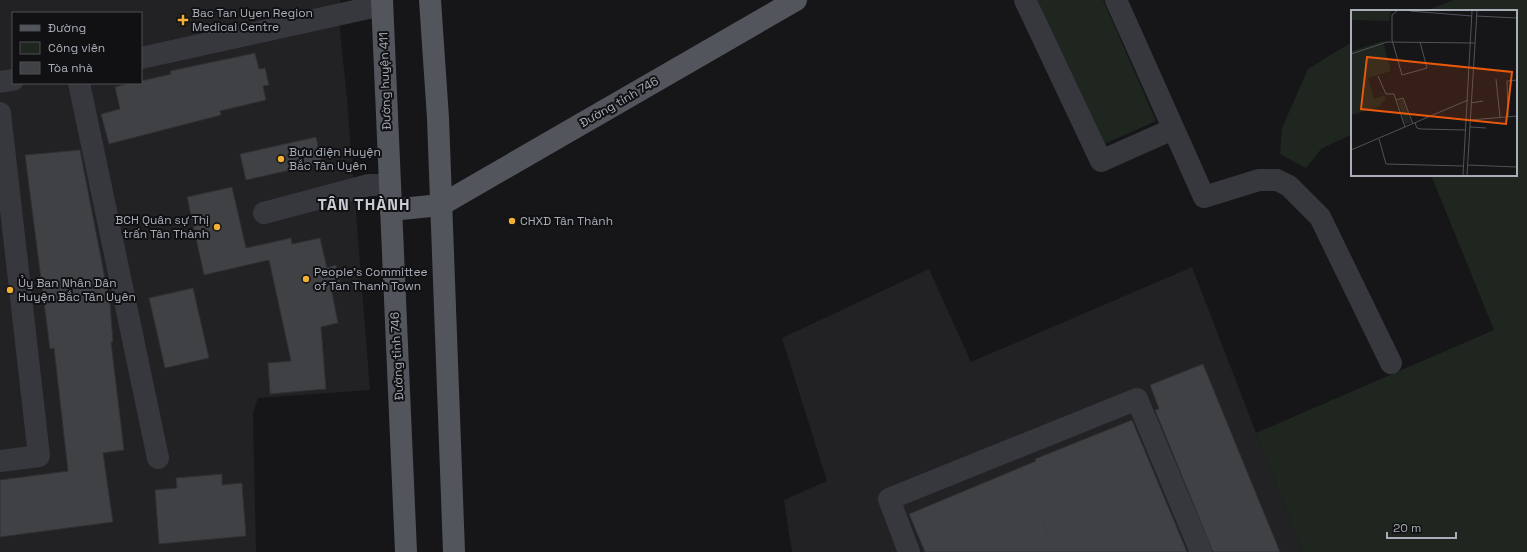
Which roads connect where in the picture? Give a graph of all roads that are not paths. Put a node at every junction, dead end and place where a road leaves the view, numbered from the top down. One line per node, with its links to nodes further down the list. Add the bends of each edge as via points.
1 (430, 0): 13 (main road)
2 (796, 0): 13 (main road, Đường tỉnh 746)
3 (1025, 0): 11 (street, via 1101,161)
4 (1116, 0): 11 (street)
5 (382, 2): 6 (street); 12 (main road, Đường huyện 411)
6 (142, 58)
7 (12, 80): 8 (street)
8 (0, 82)
9 (79, 84): 17 (street)
10 (0, 113): 18 (street, via 38,456)
11 (1173, 130): 16 (street, via 1204,197 1259,180 1277,180 1289,186 1320,217)
12 (389, 185): 14 (main road, Đường huyện 411); 15 (street, via 369,185)
13 (441, 205): 14 (main road, Đường tỉnh 746); 20 (main road)
14 (391, 210): 19 (main road, Đường tỉnh 746)
15 (264, 213)
16 (1391, 363)
17 (158, 458)
18 (0, 461)
19 (406, 552)
20 (454, 552)
21 (910, 552): 22 (street, via 890,499 1137,399)
22 (1200, 552)

